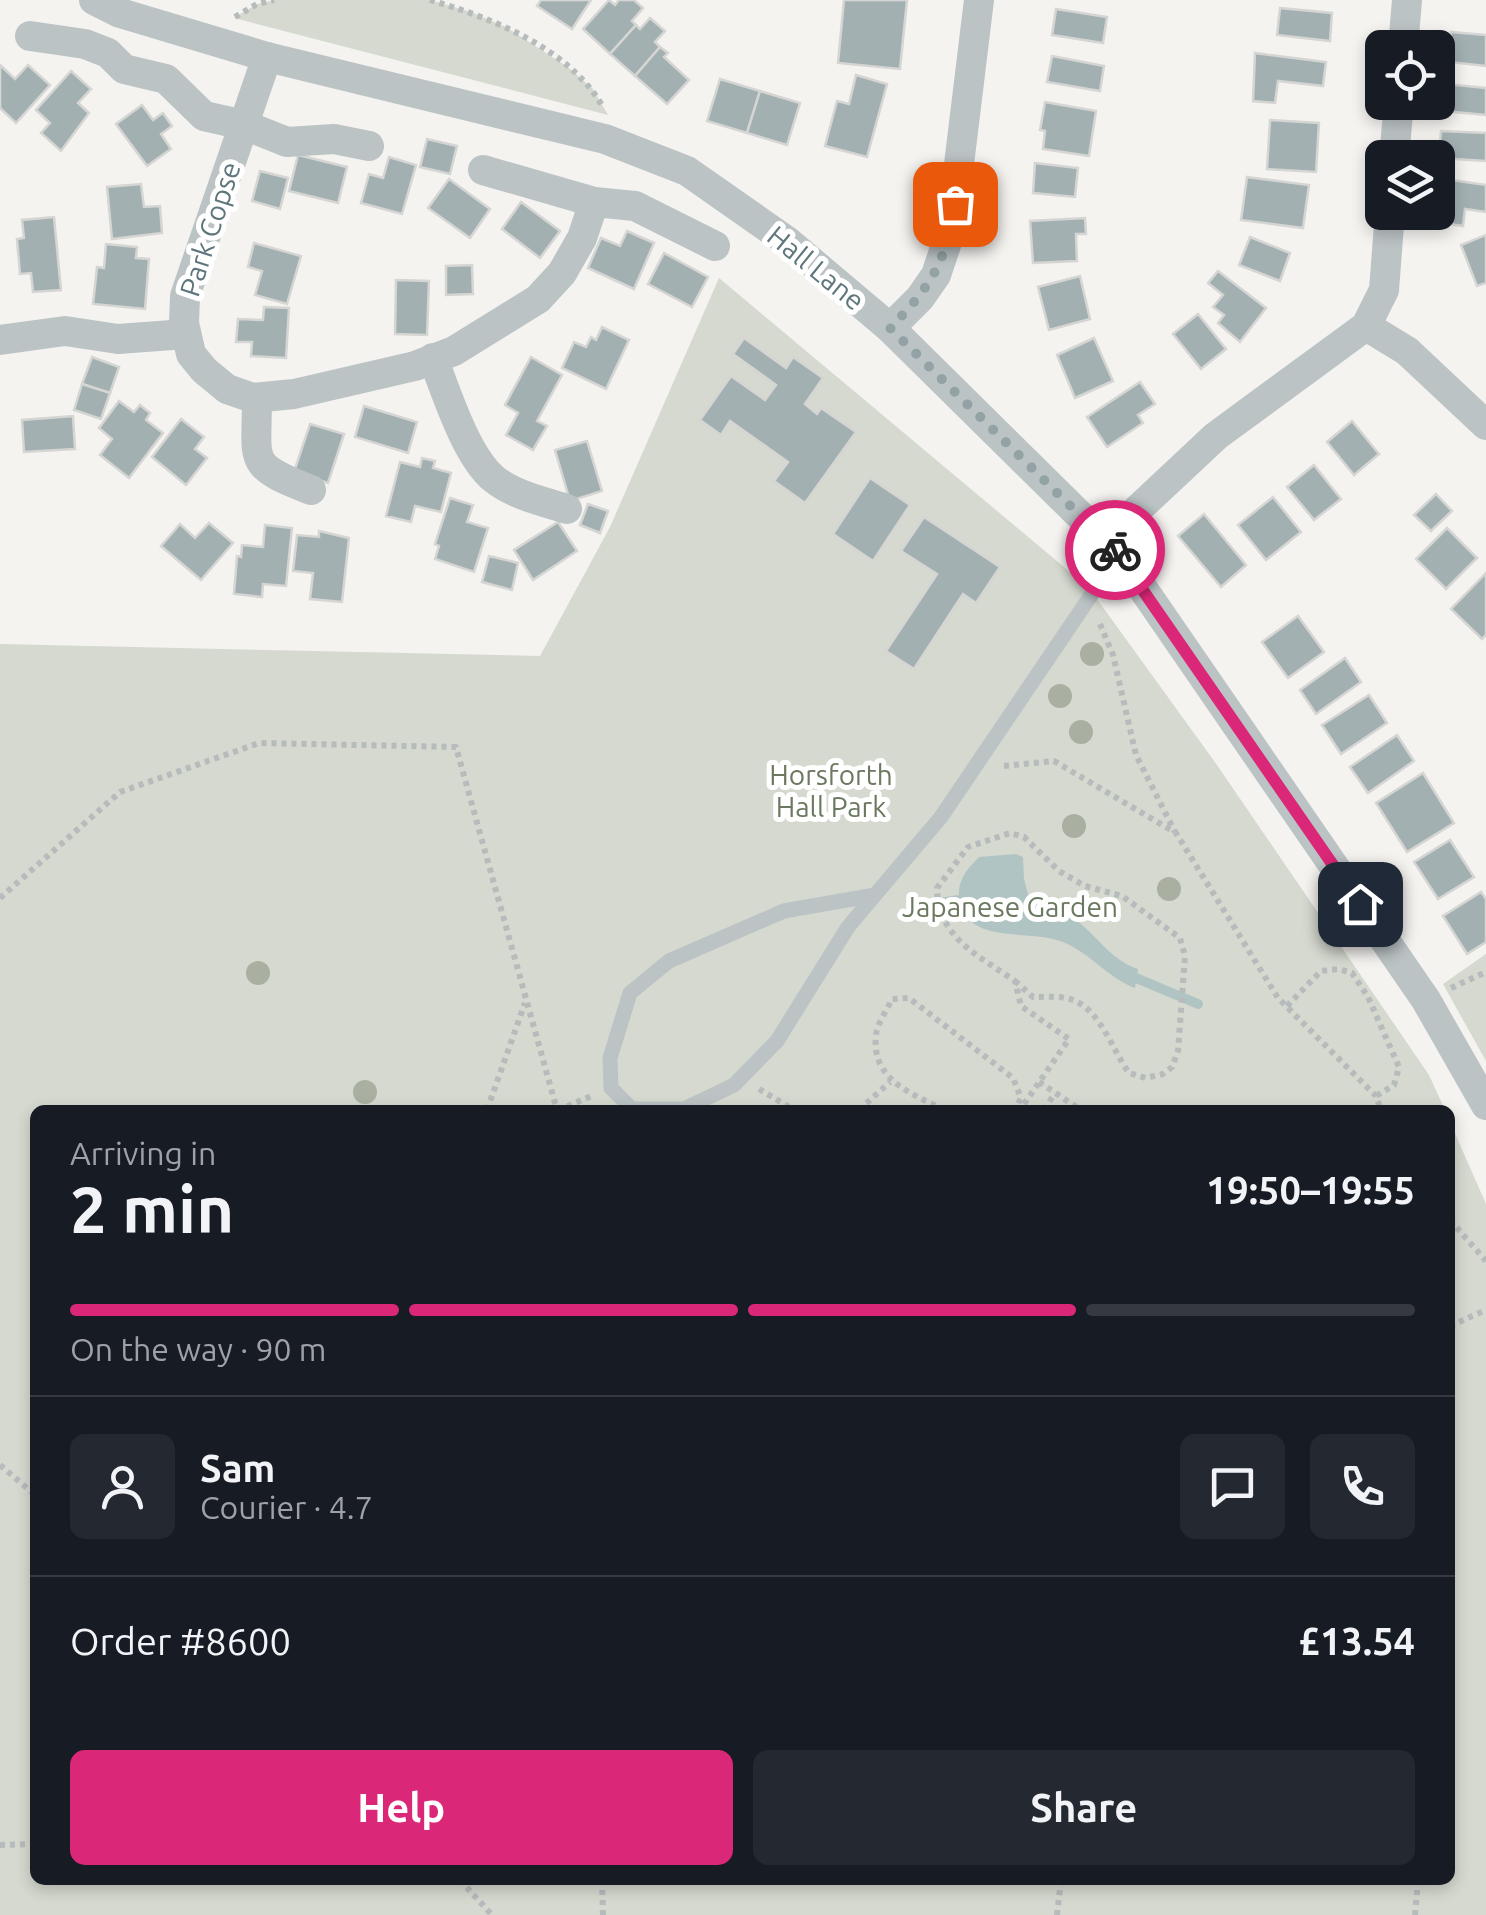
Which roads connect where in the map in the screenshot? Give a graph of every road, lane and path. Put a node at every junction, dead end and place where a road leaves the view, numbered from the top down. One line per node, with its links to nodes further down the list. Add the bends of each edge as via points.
1 (94, 0): 7 (street, Hall Lane)
2 (430, 0): 10 (path, via 506,27 569,68 593,89)
3 (979, 0): 16 (street, via 951,230 936,275)
4 (1407, 0): 5 (street)
5 (1404, 30)
6 (30, 36): 8 (street, Park Copse, via 108,53 124,69 166,79 204,116)
7 (266, 57): 8 (street, Park Copse); 10 (street, Hall Lane)
8 (244, 124): 9 (street, Park Copse, via 287,142 334,138); 17 (street, Park Copse, via 185,296)
9 (370, 146)
10 (632, 150): 16 (street, Hall Lane, via 715,191)
11 (483, 170): 12 (street)
12 (594, 202): 14 (street, via 636,206); 19 (street, via 562,273 538,300)
13 (1389, 230): 15 (street, via 1384,290)
14 (715, 246)
15 (1366, 326): 21 (street, via 1407,351); 26 (street, via 1216,436)
16 (890, 328): 26 (street, Hall Lane)
17 (186, 334): 18 (street, Park Copse, via 118,339 65,330); 20 (street, Park Copse, via 204,370 227,390)
18 (0, 340)
19 (433, 358): 20 (street); 25 (street, via 491,477)
20 (257, 398): 22 (street)
21 (1486, 425)
22 (257, 452): 23 (street, via 271,474); 24 (street)
23 (311, 490)
24 (254, 491)
25 (567, 509)
26 (1112, 547): 27 (lane); 54 (street, Hall Lane, via 1426,1000)
27 (1090, 597): 28 (lane); 29 (path, via 1113,655 1136,754)
28 (973, 768): 29 (path, via 1054,761); 30 (lane)
29 (1176, 833): 34 (path)
30 (875, 895): 35 (lane, via 777,1041); 38 (lane, via 784,911 669,960 630,993 610,1058)
31 (0, 898): 33 (path, via 120,792 260,743 456,747)
32 (1016, 981): 32 (path, via 1033,997 1063,997 1090,1011 1129,1073 1146,1078 1172,1067 1183,1008 1180,938 1122,896 1059,871 1024,837 1010,833 968,846 937,888 937,904 958,939); 37 (path, via 1021,1006 1070,1039)
33 (526, 1000): 41 (path); 42 (path)
34 (1287, 1006): 40 (path); 40 (path, via 1321,972 1352,973 1399,1067 1394,1085)
35 (740, 1078): 45 (lane); 46 (path)
36 (890, 1082): 47 (path); 48 (path); 49 (path, via 878,1059 876,1034 892,999 908,998 1013,1078)
37 (1039, 1082): 39 (path); 50 (path)
38 (611, 1088): 43 (path); 44 (lane)
39 (1055, 1093): 51 (path); 52 (path)
40 (1376, 1096): 53 (path)
41 (489, 1105)
42 (556, 1105)
43 (569, 1105)
44 (628, 1105)
45 (694, 1105)
46 (786, 1105)
47 (865, 1105)
48 (934, 1105)
49 (1019, 1105)
50 (1022, 1105)
51 (1047, 1105)
52 (1073, 1105)
53 (1379, 1105)
54 (1486, 1105)
55 (1455, 1226): 56 (path)
56 (1486, 1261)
57 (1486, 1310): 58 (path)
58 (1455, 1324)
59 (0, 1465): 60 (path)
60 (30, 1491)
61 (30, 1844): 62 (path)
62 (0, 1846)
63 (465, 1885): 67 (path)
64 (602, 1885): 68 (path)
65 (1060, 1885): 69 (path)
66 (1418, 1885): 70 (path)
67 (492, 1915)
68 (603, 1915)
69 (1057, 1915)
70 (1415, 1915)

